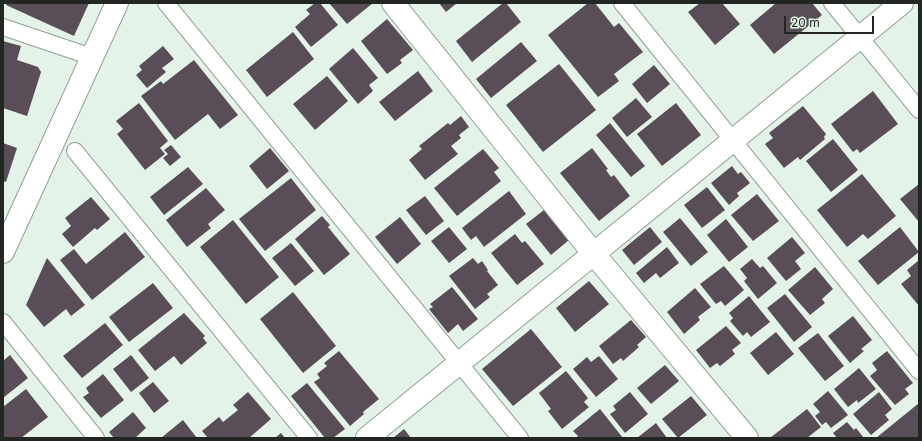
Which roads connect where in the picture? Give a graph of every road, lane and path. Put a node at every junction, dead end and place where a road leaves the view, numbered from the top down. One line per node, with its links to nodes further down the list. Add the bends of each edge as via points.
1 (117, 3): 9 (street)
2 (166, 3): 16 (lane)
3 (393, 3): 14 (street)
4 (622, 3): 11 (lane)
5 (832, 3): 8 (lane)
6 (902, 3): 8 (street)
7 (3, 27): 9 (lane)
8 (860, 37): 10 (lane); 11 (street)
9 (92, 57): 13 (street)
10 (919, 110)
11 (732, 141): 14 (street); 17 (lane)
12 (75, 151): 19 (lane)
13 (3, 252)
14 (594, 254): 16 (street); 22 (street)
15 (3, 322): 18 (lane)
16 (459, 363): 20 (street); 21 (lane)
17 (919, 371)
18 (96, 438)
19 (309, 438)
20 (367, 438)
21 (520, 438)
22 (747, 438)

